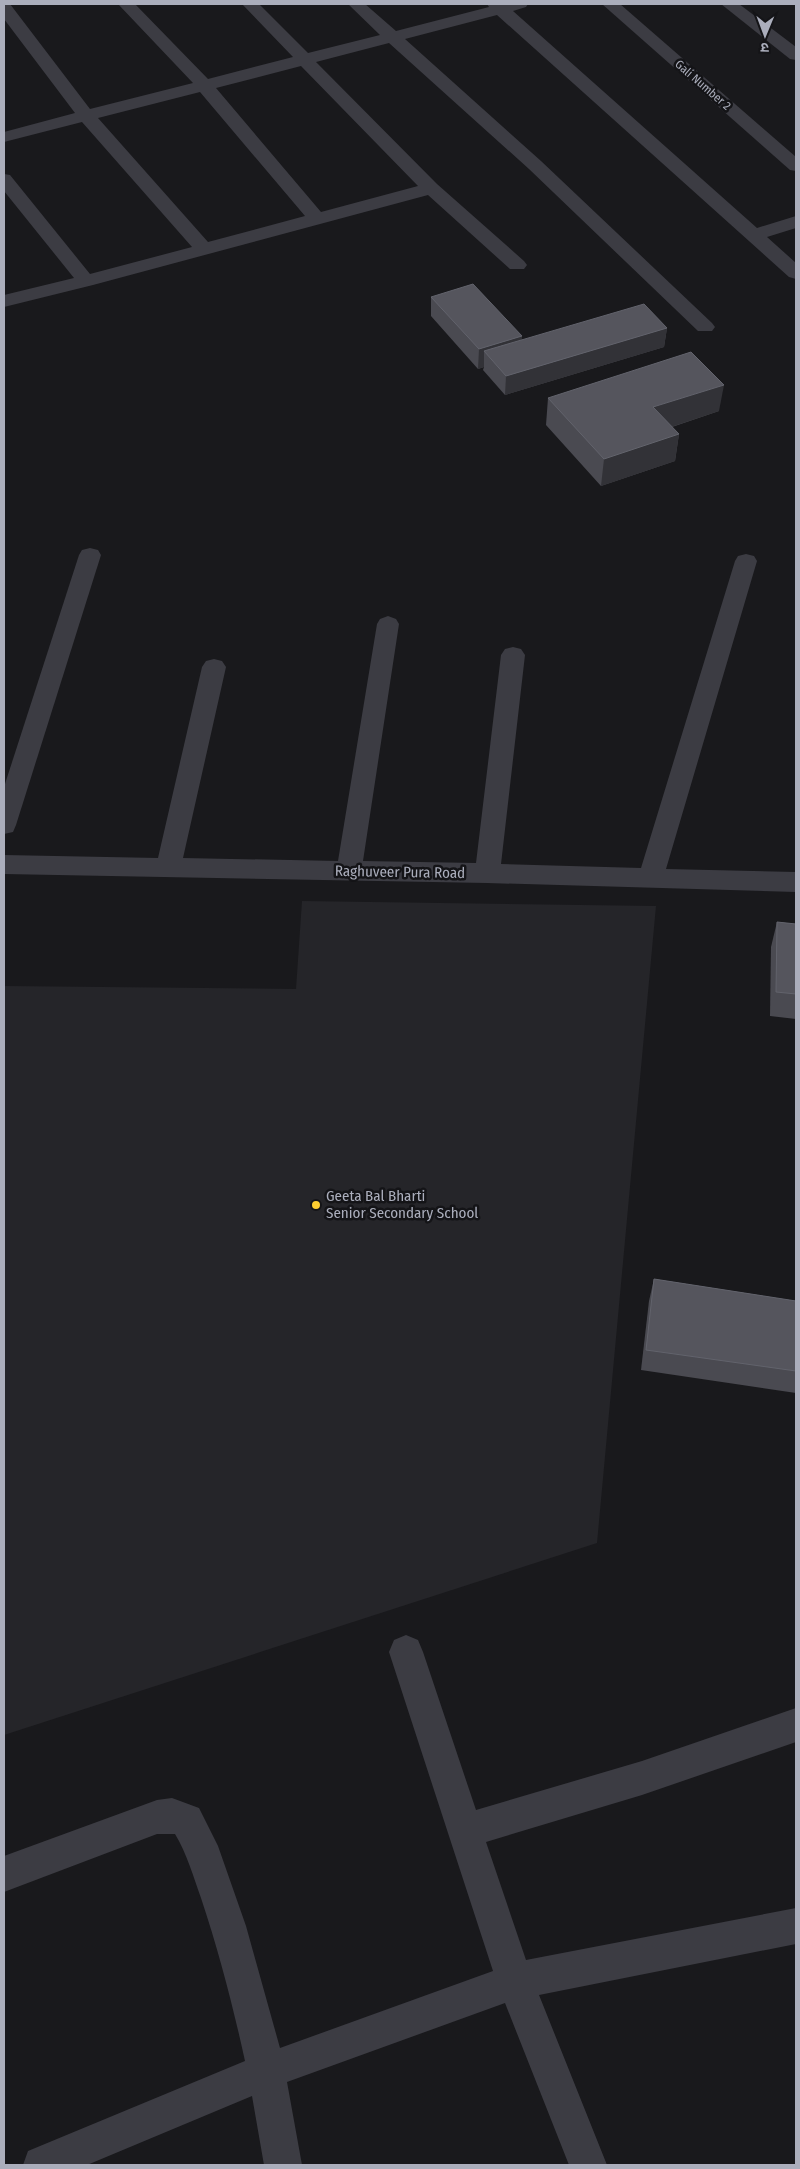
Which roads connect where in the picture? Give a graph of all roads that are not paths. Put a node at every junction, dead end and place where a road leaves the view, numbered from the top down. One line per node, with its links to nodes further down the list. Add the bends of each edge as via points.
1 (126, 4): 14 (street)
2 (250, 4): 13 (street)
3 (356, 4): 10 (street)
4 (520, 4): 7 (street)
5 (610, 4): 17 (street, Gali Number 2)
6 (729, 4): 11 (street)
7 (498, 6): 10 (street); 22 (street)
8 (4, 8): 15 (street)
9 (796, 33): 11 (street)
10 (393, 37): 13 (street); 28 (street, via 535,165)
11 (774, 38): 12 (street)
12 (796, 55)
13 (305, 59): 14 (street); 19 (street)
14 (204, 84): 15 (street); 20 (street)
15 (86, 116): 16 (street); 23 (street)
16 (4, 137)
17 (796, 166)
18 (4, 179): 26 (street)
19 (431, 188): 20 (street); 24 (street)
20 (317, 220): 23 (street)
21 (796, 222): 22 (street)
22 (753, 235): 25 (street)
23 (203, 248): 26 (street)
24 (517, 265)
25 (796, 273)
26 (86, 281): 27 (street)
27 (4, 301)
28 (705, 327)
29 (90, 555): 34 (street)
30 (746, 561): 39 (street)
31 (388, 624): 37 (street)
32 (513, 655): 38 (street)
33 (214, 667): 36 (street)
34 (4, 825)
35 (4, 865): 36 (street, Raghuveer Pura Road)
36 (168, 868): 37 (street, Raghuveer Pura Road)
37 (350, 871): 38 (street, Raghuveer Pura Road)
38 (488, 873): 39 (street, Raghuveer Pura Road)
39 (651, 877): 40 (street, Raghuveer Pura Road)
40 (796, 882)
41 (406, 1652): 43 (street)
42 (796, 1725): 43 (street, via 642,1778)
43 (466, 1830): 46 (street)
44 (4, 1874): 47 (street, via 157,1817 172,1815 187,1820 197,1836 228,1924)
45 (796, 1926): 46 (street)
46 (515, 1981): 47 (street); 50 (street)
47 (267, 2071): 48 (street); 49 (street)
48 (42, 2165)
49 (284, 2165)
50 (588, 2165)

